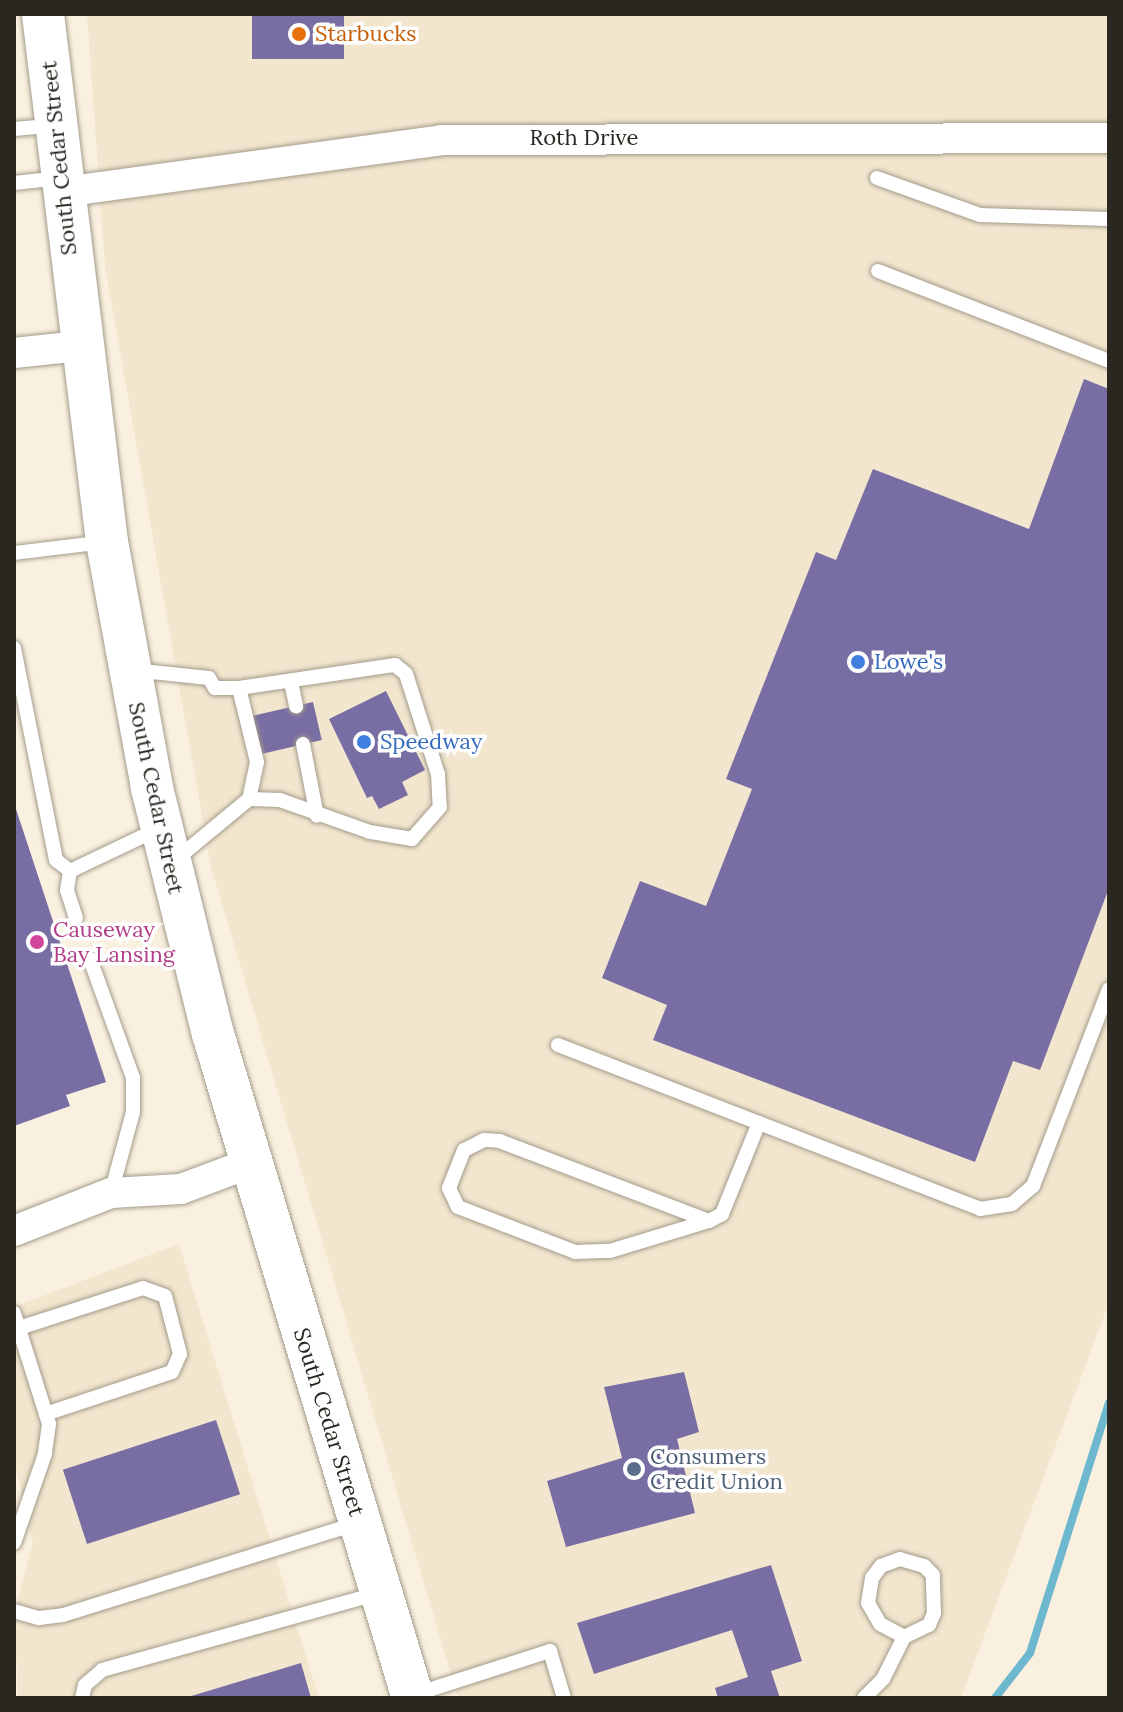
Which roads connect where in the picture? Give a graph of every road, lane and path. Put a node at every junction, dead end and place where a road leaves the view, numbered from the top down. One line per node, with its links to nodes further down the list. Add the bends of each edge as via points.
1 (43, 14): 2 (main road, South Cedar Street)
2 (56, 125): 3 (lane); 7 (main road, South Cedar Street)
3 (14, 129)
4 (1109, 138): 7 (street, Roth Drive, via 442,140)
5 (877, 178): 8 (lane, via 980,215)
6 (14, 183): 7 (lane)
7 (63, 185): 10 (main road, South Cedar Street)
8 (1109, 219)
9 (878, 271): 12 (lane)
10 (80, 346): 11 (street); 13 (main road, South Cedar Street)
11 (14, 353)
12 (1109, 361)
13 (107, 542): 14 (lane); 16 (main road, South Cedar Street)
14 (14, 553)
15 (14, 648): 24 (lane, via 56,860)
16 (129, 669): 18 (lane, via 209,678 215,688); 23 (main road, South Cedar Street)
17 (291, 682): 18 (lane); 19 (lane); 22 (lane, via 374,664 395,665 406,674 438,774 440,807 412,839)
18 (239, 688): 21 (lane, via 257,762)
19 (296, 706)
20 (303, 744): 22 (lane)
21 (249, 799): 22 (lane, via 280,800); 23 (lane)
22 (317, 816)
23 (166, 845): 24 (lane); 30 (main road, South Cedar Street)
24 (70, 871): 25 (lane, via 67,890)
25 (76, 918)
26 (90, 959): 31 (lane, via 133,1078 133,1112)
27 (1109, 989): 29 (lane, via 1033,1186 1012,1204 980,1209)
28 (558, 1045): 29 (lane)
29 (759, 1123): 32 (lane, via 730,1199 722,1214)
30 (250, 1163): 31 (street, via 181,1189); 36 (main road, South Cedar Street)
31 (111, 1193): 33 (street)
32 (709, 1221): 32 (lane, via 610,1251 575,1252 458,1207 449,1188 464,1150 484,1140 500,1141)
33 (14, 1231)
34 (16, 1321): 35 (lane); 35 (lane, via 143,1288 165,1296 180,1354 172,1372)
35 (46, 1414): 37 (lane, via 45,1454)
36 (359, 1522): 38 (main road, South Cedar Street); 39 (lane, via 63,1615 39,1618)
37 (14, 1543)
38 (381, 1592): 41 (main road, South Cedar Street); 42 (lane, via 102,1670 85,1685)
39 (14, 1611)
40 (904, 1637): 40 (lane, via 929,1625 936,1590 924,1566 900,1559 881,1566 872,1578 868,1603 880,1624); 44 (lane, via 883,1679)
41 (413, 1696): 43 (lane, via 550,1651)
42 (82, 1698)
43 (564, 1698)
44 (864, 1698)

